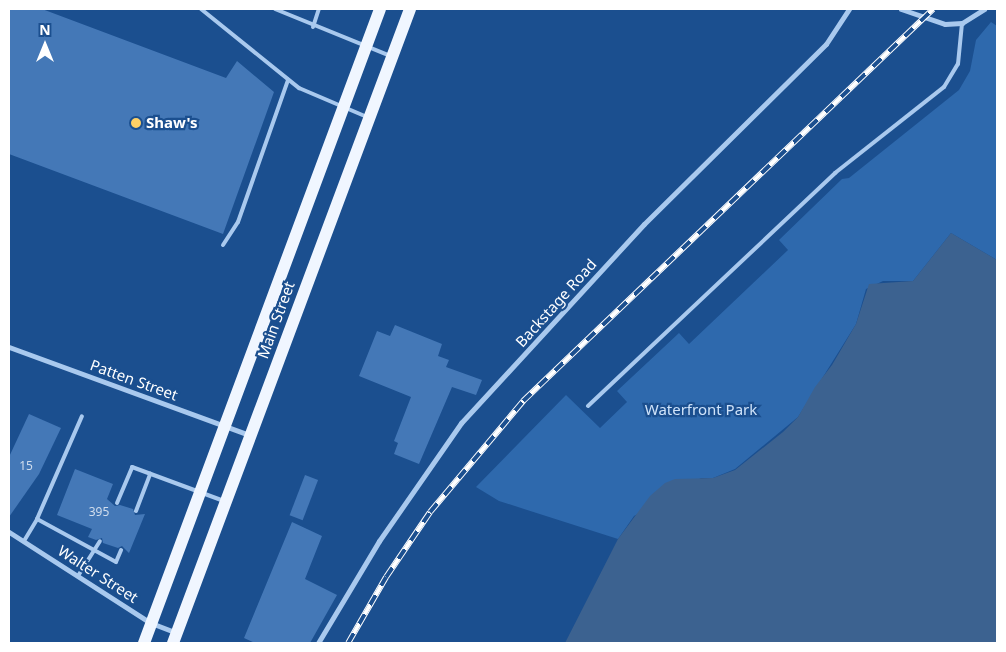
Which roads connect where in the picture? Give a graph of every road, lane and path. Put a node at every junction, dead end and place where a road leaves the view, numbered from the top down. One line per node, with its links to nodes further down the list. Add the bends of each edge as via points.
1 (201, 9): 13 (lane)
2 (275, 9): 10 (lane)
3 (319, 9): 10 (lane)
4 (380, 9): 11 (main road, Main Street)
5 (410, 9): 12 (main road, Main Street)
6 (849, 9): 37 (street, Backstage Road, via 826,44 644,224 461,423 379,540)
7 (901, 9): 9 (street, via 937,23)
8 (984, 9): 9 (street)
9 (962, 22): 18 (lane, via 958,64 944,87 835,173)
10 (313, 26): 11 (lane)
11 (366, 47): 12 (lane); 14 (main road, Main Street)
12 (392, 57): 15 (main road, Main Street)
13 (288, 80): 14 (lane); 16 (lane, via 238,222)
14 (343, 108): 15 (lane); 20 (main road, Main Street)
15 (369, 118): 21 (main road, Main Street)
16 (223, 245)
17 (9, 347): 20 (street, Patten Street)
18 (588, 406)
19 (82, 416): 27 (lane)
20 (225, 426): 21 (street, Patten Street); 23 (main road, Main Street)
21 (250, 435): 24 (main road, Main Street)
22 (150, 474): 23 (lane); 25 (lane, via 132,467); 26 (lane)
23 (200, 493): 24 (lane); 34 (main road, Main Street)
24 (226, 502): 35 (main road, Main Street)
25 (117, 503)
26 (136, 511)
27 (37, 519): 29 (lane); 32 (lane)
28 (9, 532): 29 (street, Walter Street)
29 (24, 541): 33 (street, Walter Street)
30 (100, 541): 32 (lane)
31 (121, 550): 32 (lane, via 116,562)
32 (94, 551): 33 (lane)
33 (78, 576): 34 (street, Walter Street)
34 (151, 623): 35 (street, Walter Street); 36 (main road, Main Street)
35 (175, 638)
36 (144, 643)
37 (318, 643)

